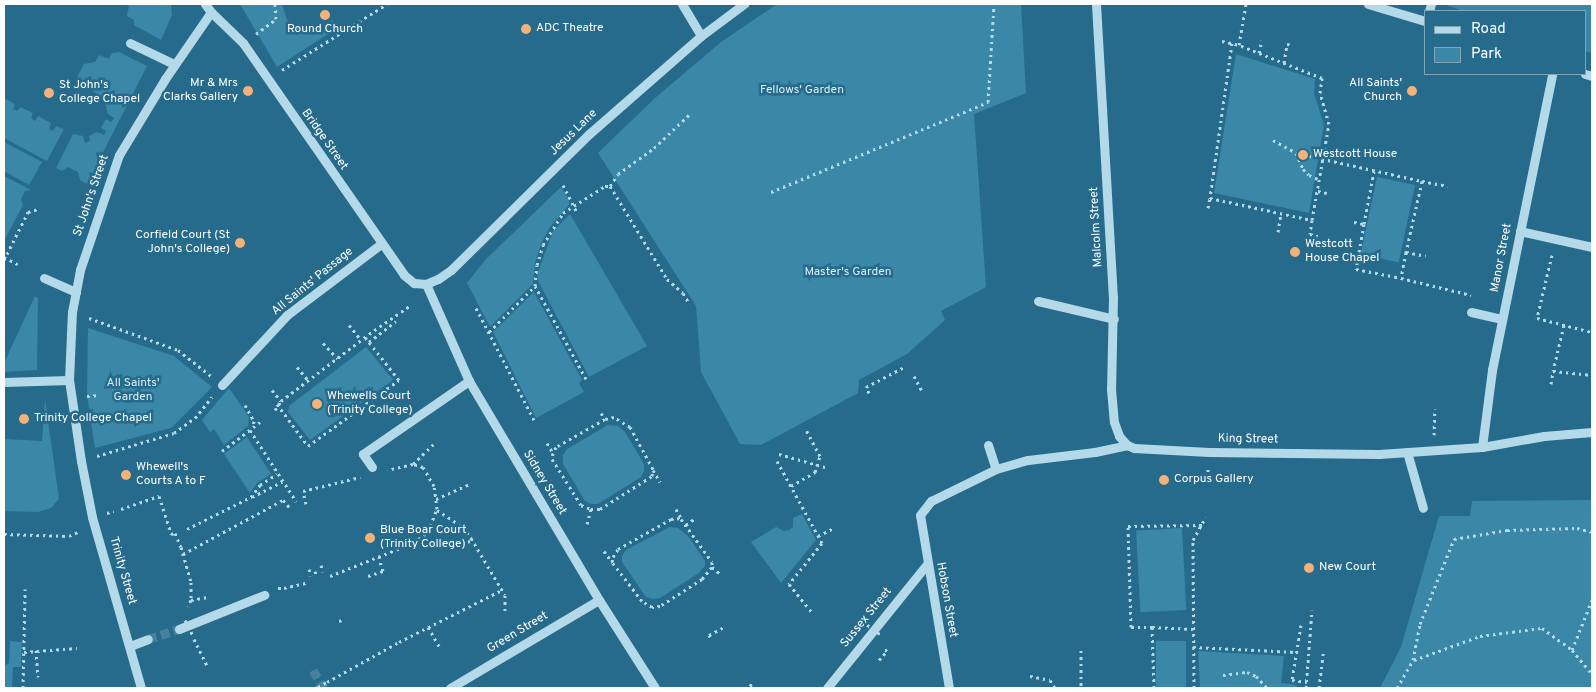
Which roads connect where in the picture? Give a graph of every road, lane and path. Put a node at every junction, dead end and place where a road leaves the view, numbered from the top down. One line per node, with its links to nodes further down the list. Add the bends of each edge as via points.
1 (206, 4): 10 (street, Bridge Street)
2 (275, 4): 16 (path, via 276,19)
3 (387, 4): 24 (path)
4 (682, 4): 12 (street)
5 (744, 4): 12 (street, Jesus Lane)
6 (994, 4): 36 (path, via 988,102)
7 (1096, 4): 69 (street, Malcolm Street)
8 (1246, 4): 18 (path)
9 (1368, 4): 11 (street)
10 (211, 12): 16 (street, Bridge Street); 22 (street, St John's Street)
11 (1424, 21)
12 (701, 36): 59 (street, Jesus Lane, via 589,134 451,270)
13 (1262, 40): 20 (path)
14 (1222, 41): 17 (path)
15 (130, 42): 22 (street)
16 (243, 43): 24 (street, Bridge Street)
17 (1232, 43): 18 (path); 38 (path)
18 (1239, 45): 20 (path)
19 (1293, 45): 21 (path, via 1288,44)
20 (1259, 53): 21 (path)
21 (1284, 63): 28 (path, via 1322,78 1320,93 1329,124)
22 (174, 64): 61 (street, St John's Street, via 119,155 99,210)
23 (1552, 75): 47 (street, Manor Street)
24 (267, 80): 50 (street, Bridge Street)
25 (692, 113): 33 (path, via 654,148 618,174)
26 (1273, 140): 27 (path)
27 (1296, 153): 28 (path); 30 (path, via 1303,170)
28 (1324, 160): 29 (path); 30 (path)
29 (1374, 171): 31 (path); 46 (path)
30 (1320, 180): 35 (path)
31 (1422, 181): 34 (path); 52 (path)
32 (563, 185): 39 (path)
33 (610, 186): 39 (path); 64 (path, via 666,280 683,293)
34 (1448, 186)
35 (1318, 191): 37 (path); 44 (path)
36 (771, 192)
37 (1327, 193)
38 (1210, 198): 40 (path); 43 (path)
39 (575, 206): 42 (path); 60 (path, via 563,213 543,245)
40 (1208, 208)
41 (38, 209): 54 (path, via 28,212)
42 (576, 211)
43 (1281, 213): 44 (path); 48 (path)
44 (1312, 220): 49 (path, via 1310,234)
45 (1354, 222): 46 (path)
46 (1364, 224): 58 (path, via 1356,269)
47 (1520, 231): 51 (street); 70 (street, Manor Street)
48 (1278, 232)
49 (1318, 236)
50 (381, 244): 59 (street, Bridge Street, via 404,275 414,283); 94 (street, All Saints' Passage, via 288,316)
51 (1592, 247)
52 (1406, 252): 53 (path); 58 (path)
53 (1426, 256)
54 (4, 258): 56 (path)
55 (1552, 260): 74 (path, via 1537,318)
56 (19, 265)
57 (44, 278): 61 (street)
58 (1400, 278): 62 (path)
59 (426, 284): 91 (street, Sidney Street)
60 (535, 286): 76 (path); 88 (path)
61 (76, 292): 67 (street, St John's Street)
62 (1477, 296)
63 (1038, 301): 69 (street)
64 (689, 303)
65 (411, 305): 75 (path)
66 (476, 308): 76 (path)
67 (72, 312): 89 (street, St John's Street); 94 (path, via 178,350)
68 (1471, 312): 70 (street)
69 (1114, 319): 112 (street, Malcolm Street, via 1111,389 1119,436)
70 (1502, 319): 113 (street, Manor Street)
71 (396, 321): 80 (path)
72 (376, 323): 75 (path)
73 (349, 325): 79 (path)
74 (1564, 325): 77 (path); 85 (path)
75 (379, 327): 78 (path)
76 (489, 332): 104 (path)
77 (1592, 332)
78 (366, 337): 79 (path); 80 (path)
79 (361, 340): 82 (path)
80 (369, 342): 98 (path, via 399,380 308,446)
81 (323, 343): 82 (path)
82 (336, 358): 90 (path)
83 (906, 366): 97 (path, via 866,387)
84 (297, 367): 90 (path)
85 (1554, 371): 86 (path); 93 (path)
86 (1592, 375)
87 (914, 376): 96 (path)
88 (586, 379)
89 (70, 380): 92 (street); 119 (street, St John's Street)
90 (308, 380): 98 (path)
91 (469, 381): 126 (street, via 364,454); 174 (street, Sidney Street)
92 (4, 382)
93 (1551, 384)
94 (222, 385): 119 (path, via 195,418 174,433)
95 (272, 390): 98 (path)
96 (922, 391)
97 (869, 393)
98 (279, 403): 101 (path)
99 (244, 405): 107 (path, via 254,420)
100 (1435, 408): 115 (path)
101 (275, 410)
102 (601, 413): 103 (path)
103 (605, 419): 117 (path, via 556,447); 124 (path, via 614,417 630,427)
104 (534, 420)
105 (260, 422): 107 (path)
106 (805, 428): 122 (path, via 820,456)
107 (251, 429): 114 (path); 128 (path)
108 (1592, 432): 113 (street, King Street, via 1544,436)
109 (435, 443): 121 (path)
110 (547, 443): 117 (path)
111 (988, 444): 125 (street)
112 (1127, 445): 116 (street, King Street, via 1209,452); 125 (street, King Street, via 1028,460)
113 (1482, 447): 115 (street, King Street)
114 (222, 451)
115 (1434, 451): 116 (street, King Street)
116 (1407, 452): 138 (street)
117 (553, 453): 140 (path, via 552,459 582,505)
118 (779, 454): 122 (path)
119 (81, 461): 147 (street, Trinity Street)
120 (777, 461): 132 (path)
121 (413, 464): 127 (path); 134 (path, via 423,467 434,486)
122 (817, 465): 123 (path); 132 (path, via 815,472)
123 (825, 467)
124 (653, 469): 130 (path); 140 (path, via 649,480 600,509)
125 (996, 469): 143 (street, King Street, via 931,501)
126 (370, 471): 136 (path, via 303,491)
127 (385, 471)
128 (277, 474): 129 (path); 133 (path, via 260,485)
129 (282, 482): 133 (path); 135 (path)
130 (660, 482)
131 (472, 483): 134 (path)
132 (791, 486): 155 (path)
133 (251, 497): 152 (path)
134 (436, 499): 142 (path)
135 (296, 501)
136 (306, 504)
137 (290, 508): 159 (path, via 283,500)
138 (1423, 508)
139 (121, 509): 159 (path, via 159,496 169,534 175,533)
140 (591, 509): 148 (path)
141 (676, 509): 145 (path)
142 (437, 510): 156 (path, via 463,527); 160 (path, via 428,532 413,543)
143 (920, 515): 162 (street, Hobson Street)
144 (1206, 517): 150 (path)
145 (681, 519): 149 (path); 161 (path, via 671,518 618,549)
146 (694, 519): 149 (path)
147 (94, 524): 154 (path, via 70,536); 196 (street, Trinity Street)
148 (587, 524)
149 (686, 525): 164 (path, via 712,562)
150 (1202, 525): 187 (path, via 1128,526 1130,628); 188 (path, via 1194,540)
151 (834, 528): 155 (path)
152 (187, 529)
153 (1592, 532): 205 (path, via 1577,528 1507,530 1454,539 1420,624)
154 (4, 534)
155 (818, 536): 179 (path, via 822,543 789,584)
156 (472, 541): 157 (path); 172 (path)
157 (455, 543)
158 (604, 551): 161 (path)
159 (182, 554): 176 (path, via 191,582 191,600)
160 (379, 558): 169 (path); 170 (path, via 383,571)
161 (612, 562): 164 (path, via 642,601 652,607 660,606 702,579)
162 (927, 564): 219 (street, Sussex Street); 220 (street, Hobson Street)
163 (321, 565): 166 (path)
164 (712, 567): 167 (path)
165 (309, 569): 168 (path)
166 (323, 572)
167 (720, 574)
168 (311, 576)
169 (330, 576)
170 (368, 576)
171 (24, 589): 193 (path)
172 (502, 590): 178 (path); 185 (path)
173 (264, 596): 189 (street)
174 (599, 600): 216 (street, Green Street); 217 (street, Sidney Street)
175 (1592, 600): 202 (path)
176 (187, 608)
177 (1312, 610): 212 (path)
178 (505, 612)
179 (812, 612)
180 (345, 619): 182 (path)
181 (185, 620): 206 (path, bridge)
182 (338, 621)
183 (862, 621): 190 (path, bridge)
184 (1301, 625): 204 (path)
185 (428, 627): 198 (path); 215 (path, bridge)
186 (724, 627): 191 (path)
187 (1152, 627): 188 (path); 223 (path)
188 (1193, 628): 197 (path)
189 (179, 629)
190 (882, 635)
191 (710, 637)
192 (17, 639): 193 (path)
193 (24, 639): 203 (path)
194 (148, 639): 196 (street)
195 (72, 643): 199 (path, via 77,648 47,652)
196 (130, 646): 214 (street, Trinity Street)
197 (1194, 647): 204 (path); 224 (path)
198 (440, 648)
199 (36, 650): 203 (path); 210 (path)
200 (1081, 650): 222 (path)
201 (1324, 650): 227 (path)
202 (1572, 650): 205 (path, via 1542,628 1480,636); 207 (path)
203 (24, 652): 213 (path)
204 (1296, 652): 212 (path, via 1292,680)
205 (1413, 660): 228 (path)
206 (208, 668)
207 (1592, 674)
208 (1224, 675): 225 (path, via 1247,672)
209 (1030, 676): 221 (path, via 1050,680)
210 (38, 677)
211 (753, 682): 218 (path)
212 (1307, 682): 226 (path)
213 (23, 688)
214 (141, 688)
215 (317, 688)
216 (450, 688)
217 (654, 688)
218 (752, 688)
219 (826, 688)
220 (949, 688)
221 (1055, 688)
222 (1081, 688)
223 (1154, 688)
224 (1194, 688)
225 (1267, 688)
226 (1306, 688)
227 (1320, 688)
228 (1397, 688)

